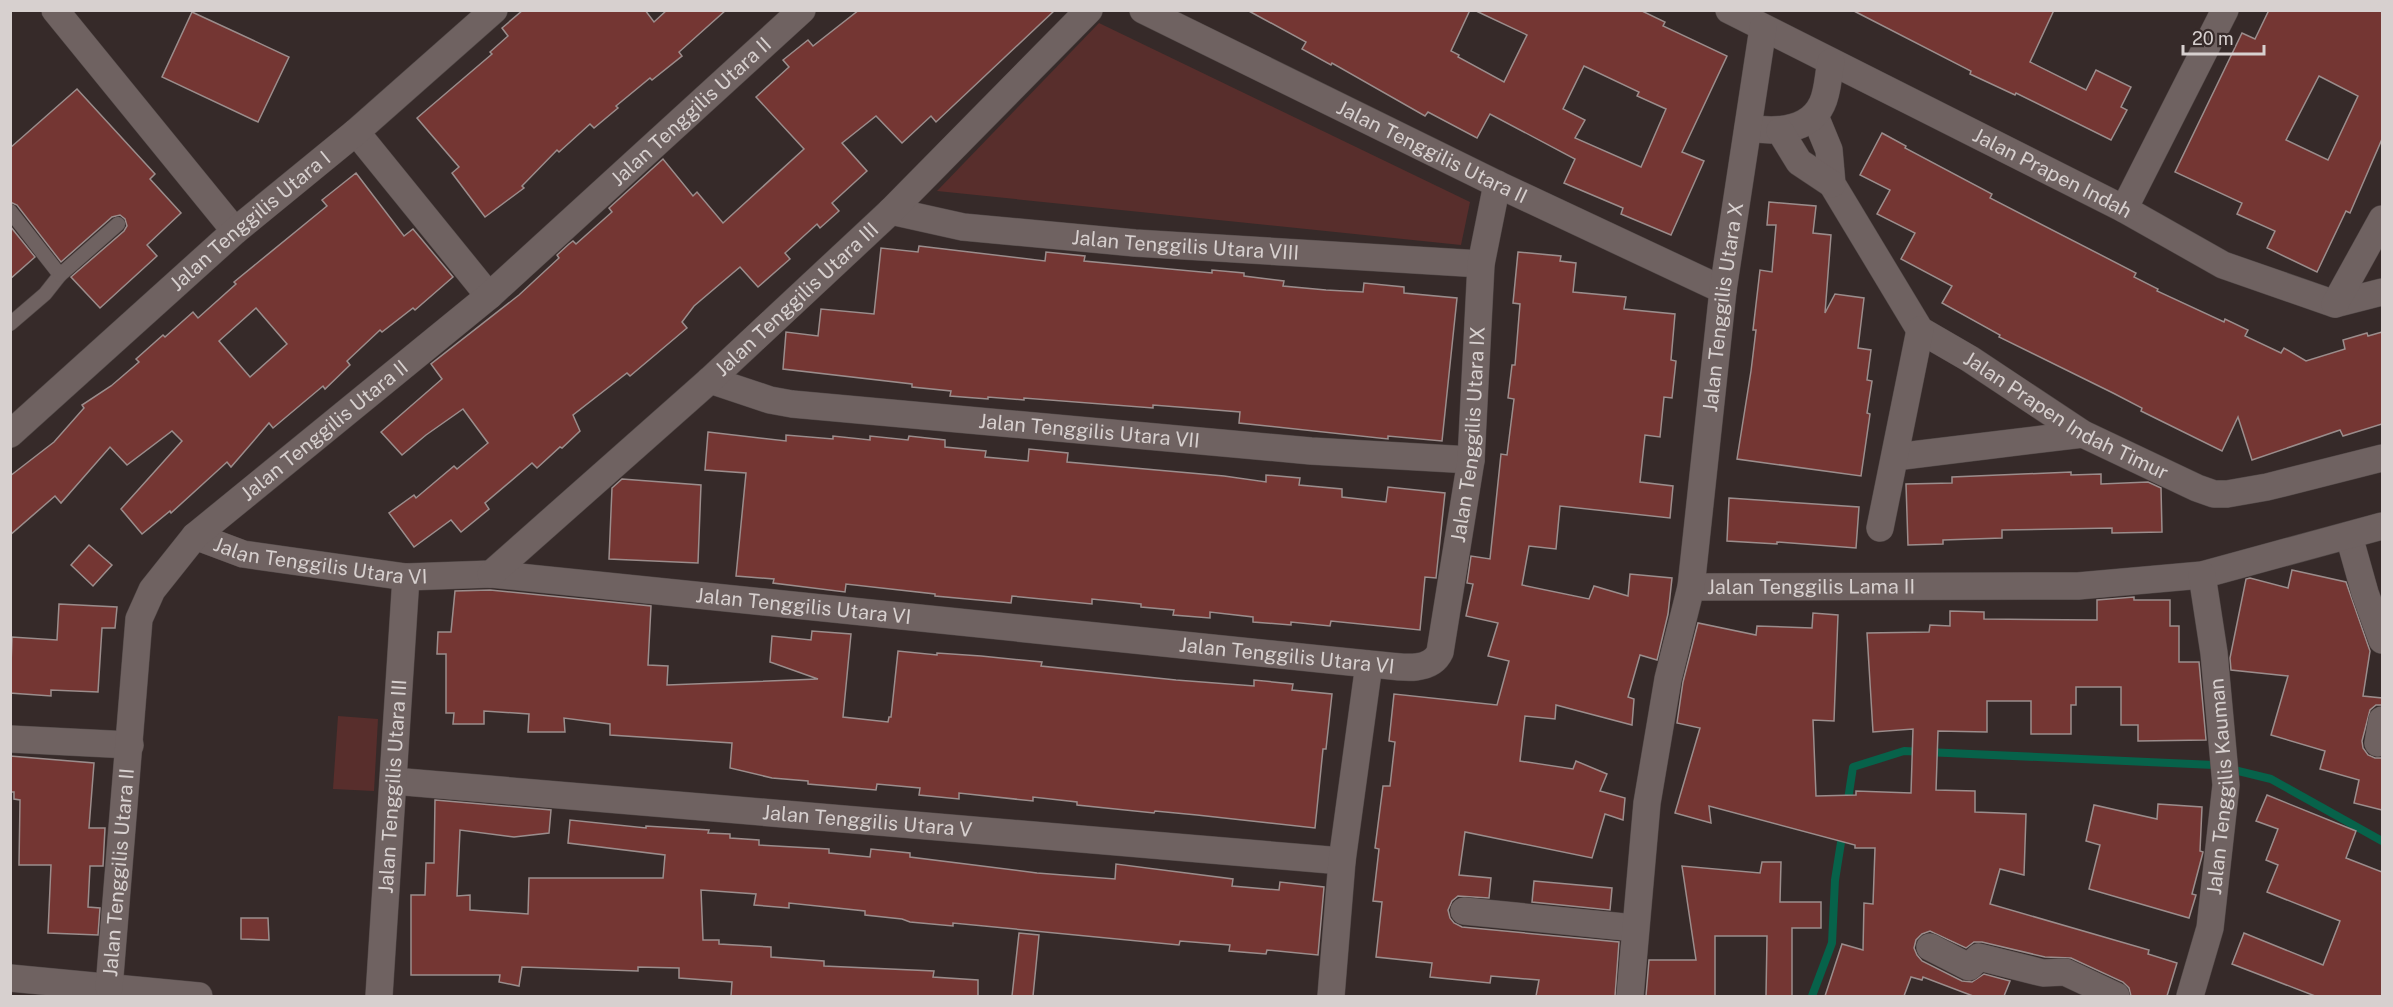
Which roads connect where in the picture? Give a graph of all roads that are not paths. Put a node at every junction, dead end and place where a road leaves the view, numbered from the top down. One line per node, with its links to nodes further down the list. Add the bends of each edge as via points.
1 (55, 10): 21 (street)
2 (494, 10): 13 (street, Jalan Tenggilis Utara I)
3 (802, 10): 26 (street, Jalan Tenggilis Utara II)
4 (1089, 10): 17 (street, Jalan Tenggilis Utara III)
5 (1143, 10): 14 (street, Jalan Tenggilis Utara II)
6 (1729, 10): 8 (street, Jalan Prapen Indah)
7 (2225, 10): 16 (street)
8 (1763, 28): 9 (street, Jalan Prapen Indah); 11 (street, Jalan Tenggilis Utara X)
9 (1831, 62): 10 (street, via 1823,102); 16 (street, Jalan Prapen Indah)
10 (1815, 116): 12 (street); 15 (street, Jalan Prapen Indah Timur, via 1829,150)
11 (1748, 128): 12 (street); 24 (street, Jalan Tenggilis Utara X)
12 (1780, 131): 15 (street, Jalan Prapen Indah Timur, via 1799,162)
13 (356, 132): 21 (street, Jalan Tenggilis Utara I); 26 (street)
14 (1497, 184): 22 (street, Jalan Tenggilis Utara IX); 24 (street, Jalan Tenggilis Utara II)
15 (1832, 184): 29 (street, Jalan Prapen Indah Timur)
16 (2124, 209): 27 (street, Jalan Prapen Indah, via 2223,266)
17 (891, 211): 22 (street, Jalan Tenggilis Utara VIII, via 963,228 1135,243); 30 (street, Jalan Tenggilis Utara III)
18 (10, 212): 23 (lane)
19 (2382, 219): 27 (street)
20 (118, 224): 23 (lane)
21 (235, 231): 31 (street, Jalan Tenggilis Utara I)
22 (1481, 264): 35 (street, Jalan Tenggilis Utara IX)
23 (60, 275): 28 (lane, via 45,294)
24 (1723, 290): 43 (street, Jalan Tenggilis Utara X)
25 (2382, 292): 27 (street)
26 (489, 296): 38 (street, Jalan Tenggilis Utara II)
27 (2335, 304)
28 (10, 324)
29 (1920, 330): 32 (street, Jalan Prapen Indah Timur); 33 (street)
30 (710, 380): 35 (street, Jalan Tenggilis Utara VII, via 792,404 1311,451); 40 (street, Jalan Tenggilis Utara III)
31 (10, 434)
32 (2083, 434): 33 (street); 34 (street, Jalan Prapen Indah Timur, via 2214,494 2267,487)
33 (1895, 457): 37 (street)
34 (2382, 458)
35 (1471, 460): 46 (street, Jalan Tenggilis Utara IX, via 1440,652 1433,663)
36 (2382, 526): 39 (street, Jalan Tenggilis Lama II)
37 (1880, 528)
38 (195, 536): 42 (street, Jalan Tenggilis Utara VI, via 243,554); 48 (street, Jalan Tenggilis Utara II, via 152,590 139,619)
39 (2349, 536): 41 (street, Jalan Tenggilis Lama II); 44 (street)
40 (491, 574): 42 (street, Jalan Tenggilis Utara VI); 45 (street, Jalan Tenggilis Utara VI)
41 (2202, 575): 43 (street, Jalan Tenggilis Lama II, via 2078,586); 61 (street, Jalan Tenggilis Kauman, via 2214,652 2226,785 2210,928)
42 (406, 577): 49 (street, Jalan Tenggilis Utara III)
43 (1692, 587): 52 (street, Jalan Tenggilis Lama II, via 1668,679 1655,753)
44 (2382, 640)
45 (1369, 664): 46 (street, Jalan Tenggilis Utara VI); 50 (street)
46 (1415, 667)
47 (10, 739): 48 (street)
48 (130, 745): 55 (street, Jalan Tenggilis Utara II)
49 (393, 781): 50 (street, Jalan Tenggilis Utara V); 57 (street, Jalan Tenggilis Utara III)
50 (1342, 861): 58 (street)
51 (1464, 911): 52 (street)
52 (1635, 928): 59 (street, Jalan Tenggilis Lama II)
53 (1930, 947): 60 (street, via 1969,967 1978,957 2043,973 2065,972)
54 (10, 978): 55 (street)
55 (110, 988): 56 (street)
56 (199, 996)
57 (379, 996)
58 (1331, 996)
59 (1629, 996)
60 (2116, 996)
61 (2190, 996)

